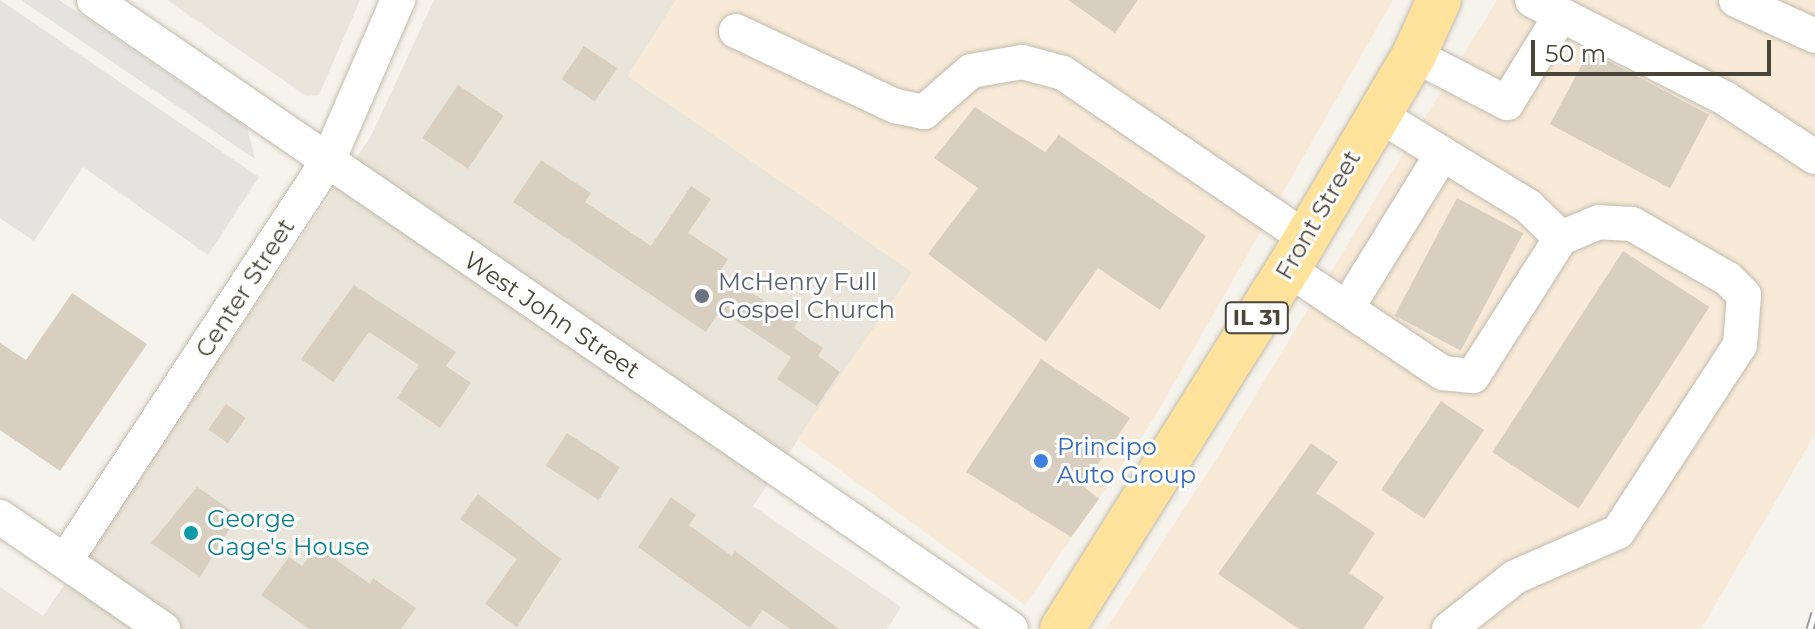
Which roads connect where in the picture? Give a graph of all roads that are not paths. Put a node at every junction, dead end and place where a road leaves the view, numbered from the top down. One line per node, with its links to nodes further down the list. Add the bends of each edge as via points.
1 (94, 0): 12 (street, West John Street)
2 (398, 0): 12 (street, Center Street)
3 (1439, 0): 8 (main road, Front Street / IL 31)
4 (1736, 0): 7 (street)
5 (1546, 7): 8 (street, via 1507,103); 11 (street, via 1726,99)
6 (736, 31): 14 (street, via 895,106 924,112 971,71 1022,62 1063,73)
7 (1815, 36)
8 (1414, 55): 9 (main road, Front Street / IL 31)
9 (1377, 114): 10 (street); 14 (main road, Front Street / IL 31)
10 (1442, 154): 13 (street, via 1528,206); 15 (street)
11 (1815, 157)
12 (328, 161): 17 (street, Center Street); 19 (street, West John Street)
13 (1561, 238): 15 (street, via 1473,376 1443,373); 21 (street, via 1599,222 1632,224 1728,279 1744,295 1740,345 1618,532 1515,577)
14 (1297, 253): 15 (street); 20 (main road, Front Street / IL 31)
15 (1347, 308)
16 (0, 517): 17 (street)
17 (65, 561): 18 (street)
18 (163, 629)
19 (1011, 629)
20 (1062, 629)
21 (1449, 629)

